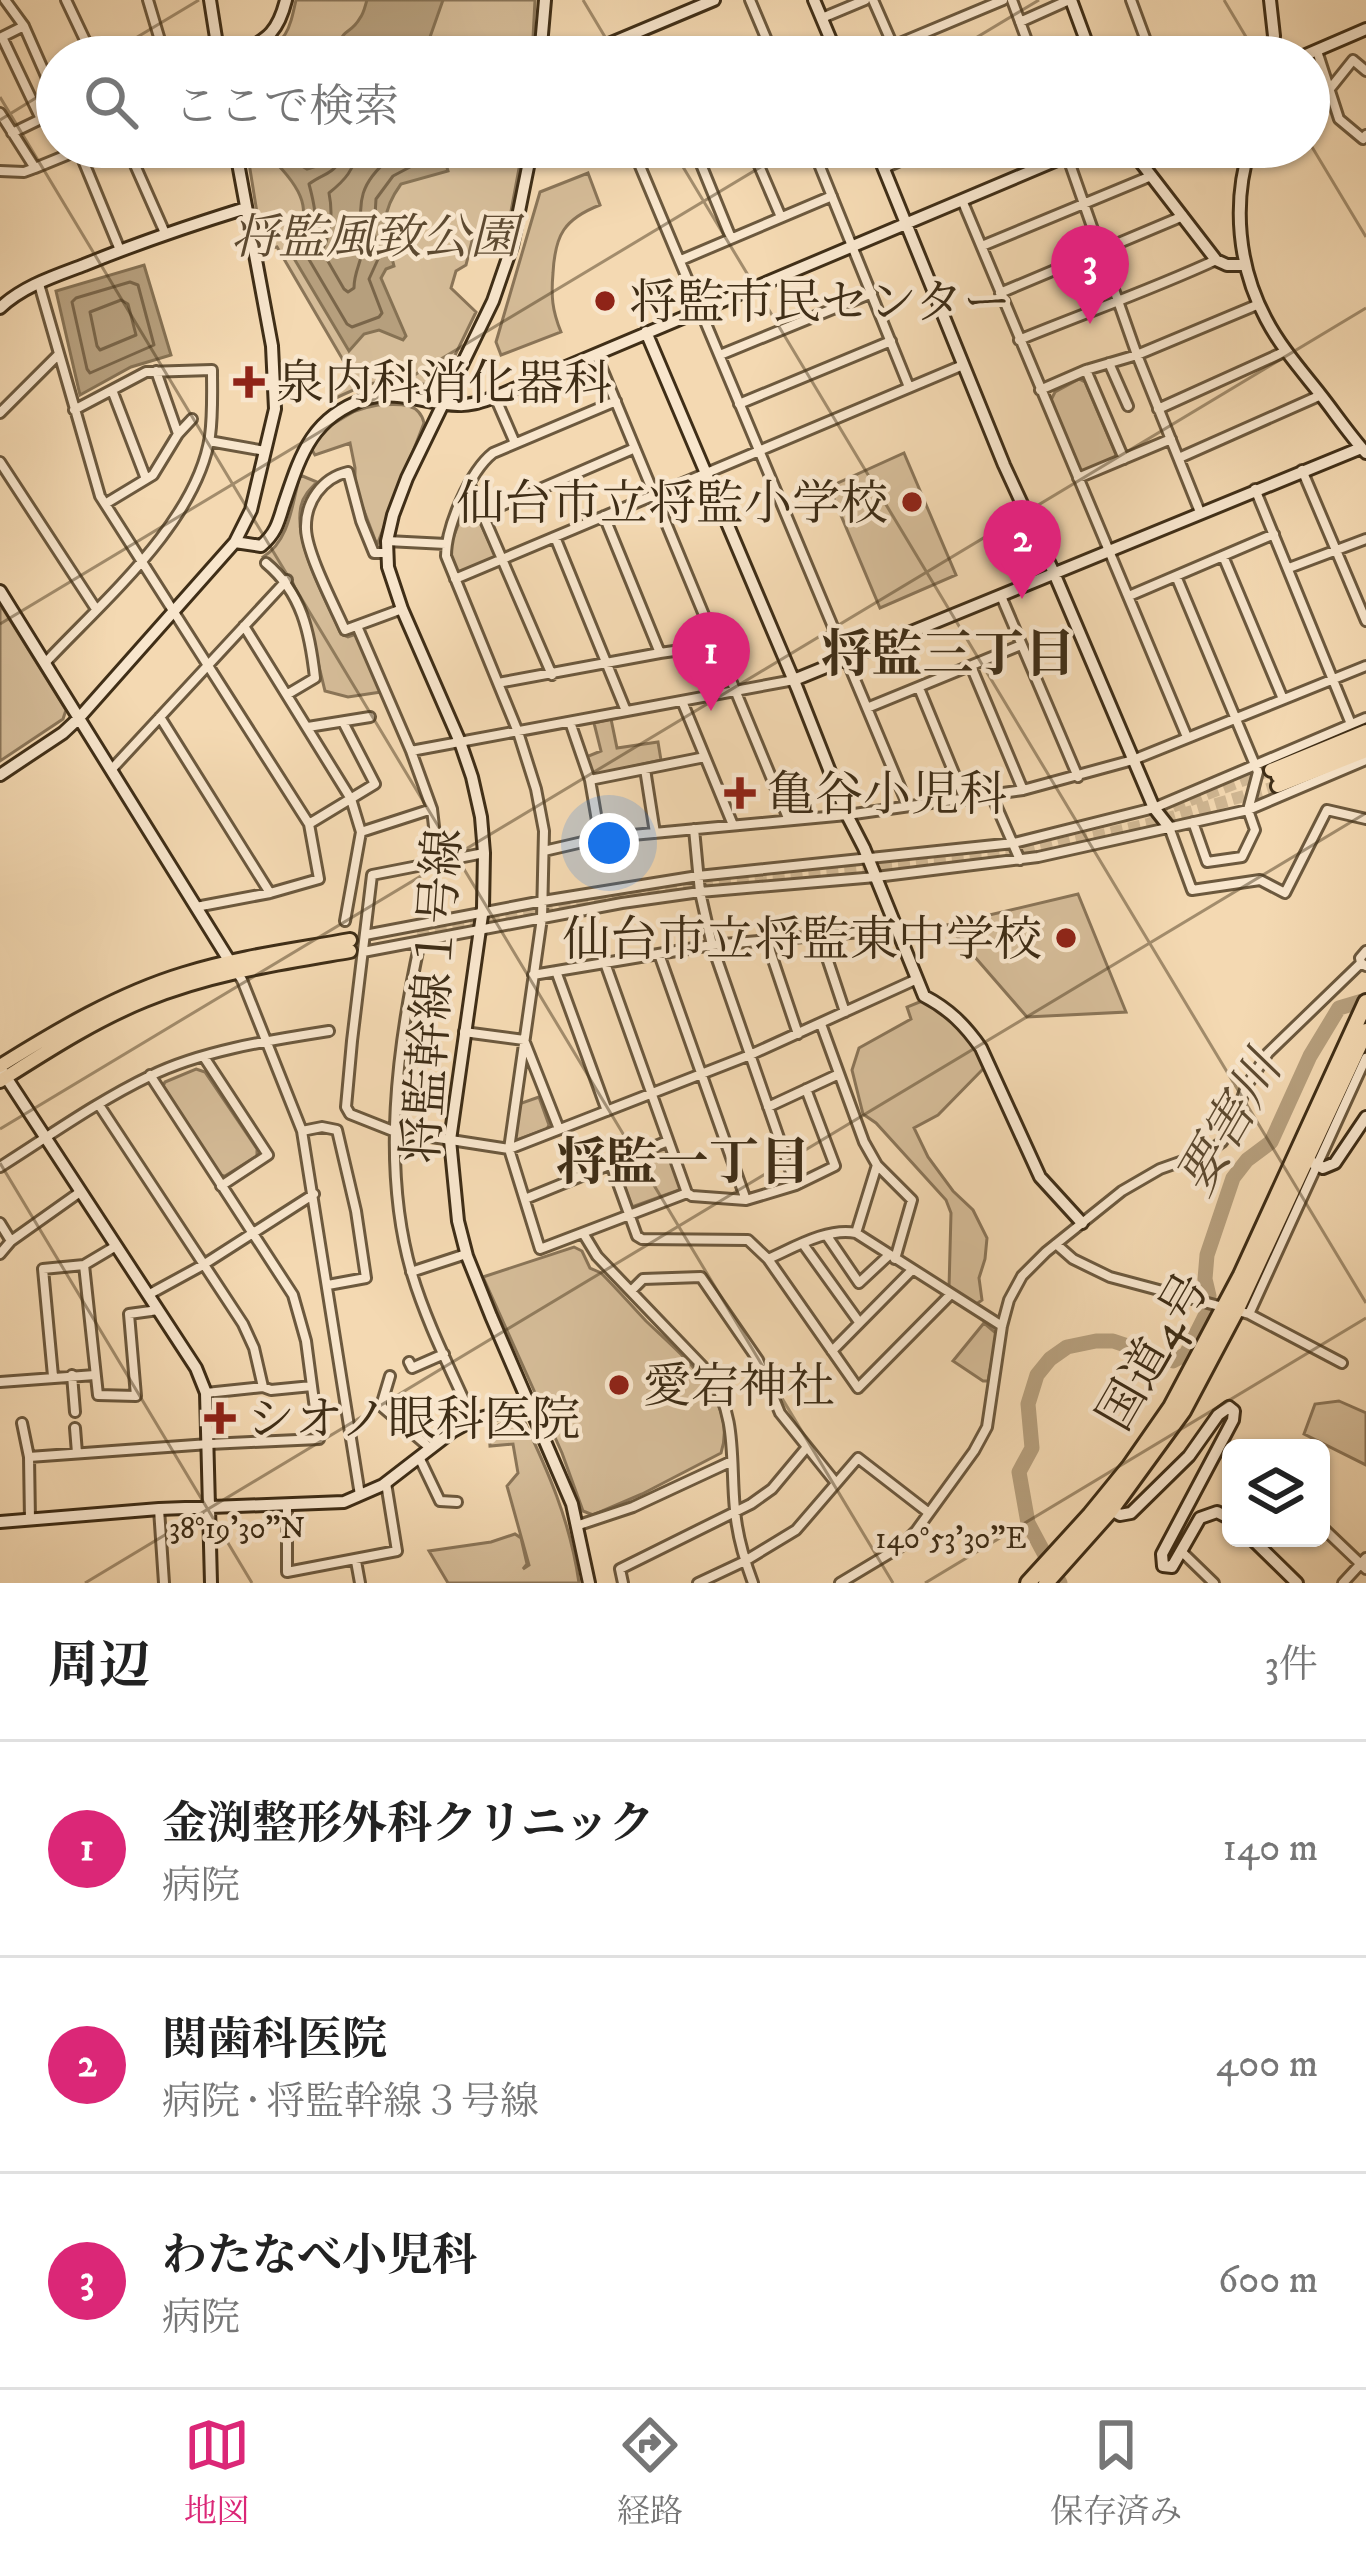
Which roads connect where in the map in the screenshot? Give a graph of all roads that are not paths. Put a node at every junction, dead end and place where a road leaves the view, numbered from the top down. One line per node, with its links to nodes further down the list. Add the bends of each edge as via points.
1 (5, 0): 19 (street)
2 (66, 0): 21 (street)
3 (148, 0): 22 (street)
4 (210, 0): 23 (street)
5 (286, 0): 24 (street)
6 (545, 0): 25 (street)
7 (675, 0): 16 (street)
8 (714, 0): 16 (street)
9 (750, 0): 27 (street)
10 (814, 0): 17 (street)
11 (869, 0): 17 (street); 29 (street)
12 (1007, 0): 18 (street); 30 (street)
13 (1070, 0): 18 (street); 32 (street)
14 (1131, 0): 33 (street)
15 (1270, 0): 34 (street)
16 (681, 14): 26 (street)
17 (822, 18): 28 (street)
18 (1020, 22): 31 (street)
19 (24, 26): 35 (street); 37 (street)
20 (1366, 29): 36 (street)
21 (83, 36)
22 (159, 36)
23 (216, 36)
24 (269, 36)
25 (542, 36)
26 (628, 36)
27 (765, 36)
28 (829, 36)
29 (888, 36)
30 (918, 36)
31 (1025, 36)
32 (1084, 36)
33 (1144, 36)
34 (1274, 36)
35 (1, 37): 41 (street)
36 (1330, 45)
37 (36, 53)
38 (1366, 71): 39 (street, via 1353,60)
39 (1330, 89)
40 (1330, 93): 45 (street, via 1340,119)
41 (36, 111)
42 (0, 113): 44 (street)
43 (36, 121): 44 (street)
44 (12, 133): 46 (street)
45 (1366, 135)
46 (35, 168): 60 (street)
47 (86, 168): 73 (street)
48 (137, 168): 69 (street)
49 (239, 168): 65 (street)
50 (528, 168): 103 (street, via 493,301)
51 (641, 168): 75 (street)
52 (703, 168): 70 (street)
53 (761, 168): 67 (street)
54 (821, 168): 62 (street)
55 (884, 168): 68 (street)
56 (1030, 168): 63 (street)
57 (1072, 168): 64 (street)
58 (1145, 168): 61 (street)
59 (1246, 168): 77 (street)
60 (0, 171)
61 (1151, 176): 64 (street); 66 (street)
62 (832, 196): 67 (street); 71 (street)
63 (962, 200): 68 (street); 72 (street)
64 (1084, 204): 72 (street); 74 (street)
65 (246, 208): 69 (street); 116 (street, via 272,346 275,409)
66 (1183, 216): 74 (street); 76 (street)
67 (782, 217): 70 (street)
68 (907, 223): 71 (street); 94 (street)
69 (165, 233): 73 (street)
70 (731, 238): 75 (street)
71 (854, 246): 79 (street); 84 (street)
72 (982, 246): 80 (street)
73 (120, 250): 78 (street)
74 (1100, 251): 80 (street); 81 (street)
75 (681, 260): 84 (street)
76 (1216, 260): 77 (street); 81 (street)
77 (1245, 265): 82 (street)
78 (39, 283): 83 (street); 90 (street)
79 (872, 293): 87 (street); 92 (street)
80 (1000, 293): 86 (street)
81 (1118, 303): 86 (street); 91 (street)
82 (1259, 304): 88 (street); 91 (street)
83 (0, 308)
84 (701, 309): 85 (street); 92 (street)
85 (646, 332): 89 (street); 122 (street)
86 (1019, 340): 99 (street)
87 (891, 341): 97 (street); 104 (street)
88 (1286, 351): 100 (street); 106 (street)
89 (596, 353): 101 (street); 102 (street)
90 (59, 354): 107 (street); 108 (street)
91 (1137, 355): 93 (street); 106 (street)
92 (720, 356): 104 (street)
93 (1109, 363): 95 (street); 105 (street)
94 (964, 364): 97 (street); 145 (street)
95 (1086, 370): 99 (street); 119 (street)
96 (156, 371): 98 (street); 110 (street); 112 (street, via 212,370)
97 (909, 387): 117 (street)
98 (112, 390): 107 (street); 124 (street)
99 (1040, 390): 123 (street)
100 (1321, 395): 115 (street); 118 (street)
101 (495, 397): 103 (street); 113 (street)
102 (616, 400): 113 (street); 114 (street)
103 (443, 403): 135 (street, via 371,397 340,409 297,462 274,535 261,547); 137 (street, via 407,478)
104 (739, 404): 117 (street)
105 (1128, 406)
106 (1158, 409): 111 (street)
107 (74, 410): 128 (street)
108 (0, 413)
109 (192, 419): 110 (street)
110 (178, 434): 124 (street)
111 (1171, 439): 118 (street); 119 (street)
112 (209, 440): 116 (street); 141 (street, via 180,512)
113 (515, 443): 125 (street, via 484,460)
114 (635, 448): 127 (street); 130 (street)
115 (1364, 450): 121 (street)
116 (265, 451): 135 (street)
117 (758, 451): 122 (street); 161 (street)
118 (1179, 458): 129 (street)
119 (1124, 459): 123 (street)
120 (0, 461): 152 (street)
121 (1302, 470): 126 (street); 139 (street)
122 (706, 473): 127 (street); 168 (street)
123 (1078, 478): 138 (street)
124 (146, 479): 128 (street)
125 (470, 485): 130 (street); 136 (street)
126 (1256, 489): 129 (street); 132 (street)
127 (655, 495): 131 (street); 158 (street)
128 (105, 504): 141 (street)
129 (1200, 512): 138 (street)
130 (482, 514): 142 (street)
131 (604, 516): 133 (street); 160 (street)
132 (1274, 535): 140 (street); 144 (street)
133 (555, 537): 142 (street); 164 (street)
134 (1366, 539): 139 (street)
135 (235, 542): 154 (street)
136 (446, 544): 137 (street); 147 (street)
137 (388, 547): 153 (street, 将監幹線１号線); 157 (street, via 374,553 348,472 322,484 306,530 345,630)
138 (1108, 550): 145 (street); 151 (street)
139 (1337, 551): 144 (street); 155 (street)
140 (1223, 556): 146 (street); 174 (street)
141 (142, 560): 152 (street); 154 (street)
142 (502, 560): 147 (street); 167 (street)
143 (266, 563): 148 (street)
144 (1288, 568): 169 (street)
145 (1054, 573): 150 (street); 195 (street)
146 (1176, 576): 151 (street); 181 (street)
147 (455, 579): 170 (street)
148 (286, 580): 156 (street); 173 (street, via 304,619 315,678)
149 (0, 591): 162 (street)
150 (1001, 596): 159 (street); 161 (street)
151 (1129, 596): 189 (street)
152 (96, 609): 162 (street)
153 (402, 609): 157 (street); 191 (street, 将監幹線１号線)
154 (175, 610): 163 (street); 179 (street)
155 (1366, 621)
156 (244, 626): 163 (street); 173 (street)
157 (357, 626): 192 (street)
158 (716, 645): 160 (street); 172 (street)
159 (1021, 645): 166 (street); 200 (street)
160 (660, 653): 164 (street)
161 (847, 659): 168 (street); 176 (street)
162 (45, 663): 179 (street)
163 (209, 664): 178 (street); 215 (street)
164 (608, 664): 167 (street); 177 (street)
165 (1366, 665): 169 (street)
166 (971, 666): 171 (street); 203 (street)
167 (552, 675): 170 (street)
168 (794, 680): 172 (street); 211 (street)
169 (1333, 680): 174 (street); 185 (street)
170 (498, 683): 188 (street)
171 (919, 688): 176 (street); 206 (street)
172 (737, 693): 175 (street); 212 (street)
173 (288, 694): 186 (street)
174 (1283, 699): 181 (street)
175 (682, 701): 177 (street); 194 (street)
176 (867, 708): 207 (street)
177 (626, 711): 183 (street)
178 (160, 717): 198 (street); 231 (street)
179 (79, 718): 198 (street); 199 (street)
180 (370, 718): 184 (street)
181 (1235, 718): 189 (street); 196 (street)
182 (1366, 718): 185 (street)
183 (570, 722): 188 (street); 202 (street)
184 (344, 724): 186 (street); 205 (street, via 374,784)
185 (1352, 724): 196 (street)
186 (308, 728): 205 (street)
187 (1366, 731): 201 (main road)
188 (518, 732): 191 (street); 223 (street)
189 (1187, 737): 195 (street)
190 (1366, 741): 201 (main road)
191 (460, 742): 192 (street); 224 (street, 将監幹線１号線)
192 (411, 751): 209 (street)
193 (1366, 756): 201 (main road); 210 (street)
194 (705, 758): 197 (street); 216 (street)
195 (1133, 760): 200 (street); 208 (street)
196 (1255, 765): 208 (street); 210 (street)
197 (645, 769): 202 (street); 220 (street)
198 (111, 770): 233 (street)
199 (0, 776)
200 (1078, 777): 203 (street)
201 (1274, 778)
202 (590, 780): 221 (street)
203 (1023, 790): 204 (street)
204 (992, 796): 206 (street); 222 (street)
205 (351, 799): 215 (street); 219 (street)
206 (964, 800): 207 (street)
207 (908, 806): 211 (street)
208 (1154, 808): 217 (street); 222 (street)
209 (432, 809): 219 (street); 227 (street)
210 (1248, 810): 214 (street); 214 (street, via 1255,830 1242,857 1207,862)
211 (847, 815): 212 (street); 225 (street)
212 (788, 818): 216 (street)
213 (1366, 819): 217 (street, via 1327,810 1285,893 1260,880 1192,890)
214 (1192, 822): 217 (street)
215 (308, 824): 231 (street, via 319,879)
216 (733, 825): 218 (street)
217 (1169, 827): 226 (street)
218 (694, 830): 220 (street); 228 (street)
219 (361, 832): 236 (street)
220 (655, 833): 221 (street)
221 (600, 838): 223 (street)
222 (1014, 843): 225 (street); 226 (street)
223 (544, 850): 232 (street)
224 (484, 854): 227 (street); 234 (street, 将監幹線１号線)
225 (866, 858): 228 (street); 229 (street)
226 (1020, 860): 229 (street)
227 (438, 862): 240 (street, via 373,874)
228 (698, 876): 230 (street); 232 (street)
229 (876, 878): 230 (street); 237 (street)
230 (700, 892): 235 (street); 243 (street)
231 (270, 893): 233 (street)
232 (543, 901): 234 (street); 235 (street)
233 (195, 908): 249 (street)
234 (482, 915): 238 (street, 将監幹線１号線); 240 (street)
235 (542, 918): 238 (street); 251 (street)
236 (345, 921)
237 (896, 929): 239 (street); 252 (street)
238 (480, 931): 242 (street); 258 (street, 将監幹線１号線)
239 (819, 934): 241 (street); 254 (street)
240 (365, 935): 244 (street)
241 (766, 939): 243 (street); 259 (street)
242 (420, 942): 244 (street); 277 (street)
243 (712, 945): 246 (street); 262 (street)
244 (354, 948): 249 (main road); 277 (street, via 346,1107)
245 (1366, 952): 248 (street)
246 (659, 953): 247 (street); 266 (street)
247 (605, 963): 250 (street); 270 (street)
248 (1364, 964): 295 (street, via 1268,1053 1222,1142 1160,1169)
249 (233, 966): 261 (street); 265 (main road, via 144,1000)
250 (556, 971): 251 (street); 273 (street)
251 (533, 975): 260 (street)
252 (917, 979): 254 (street); 295 (street, via 924,996 944,1006 981,1048 1040,1177)
253 (1365, 1004): 282 (highway, 国道4号)
254 (845, 1012): 255 (street)
255 (820, 1024): 259 (street); 267 (street)
256 (329, 1031): 261 (street)
257 (1366, 1031): 282 (highway, 国道4号)
258 (464, 1032): 260 (street); 279 (street, 将監幹線１号線)
259 (798, 1034): 262 (street)
260 (524, 1040): 275 (street); 281 (street)
261 (268, 1041): 263 (street); 276 (street)
262 (750, 1055): 266 (street); 272 (street)
263 (204, 1058): 268 (street); 287 (street, via 268,1155)
264 (1366, 1058): 282 (street)
265 (1, 1074): 278 (street)
266 (701, 1074): 270 (street); 292 (street)
267 (839, 1074): 269 (street); 284 (street)
268 (150, 1076): 271 (street); 287 (street)
269 (806, 1089): 272 (street); 286 (street, via 835,1166)
270 (651, 1094): 273 (street); 280 (street)
271 (99, 1105): 278 (street); 309 (street)
272 (768, 1107): 286 (street)
273 (607, 1111): 275 (street)
274 (1366, 1117): 282 (street, via 1335,1163 1323,1168)
275 (559, 1129): 281 (street)
276 (302, 1131): 290 (street); 312 (street, via 337,1130 360,1236 366,1278)
277 (393, 1131): 279 (street); 311 (street)
278 (45, 1138): 285 (street); 288 (street)
279 (451, 1138): 281 (street); 305 (street, 将監幹線１号線)
280 (668, 1142): 283 (street); 289 (street)
281 (508, 1149): 291 (street)
282 (1307, 1160): 316 (highway, 国道4号)
283 (611, 1164): 291 (street); 293 (street)
284 (877, 1165): 298 (street); 306 (street, via 912,1200)
285 (0, 1167)
286 (796, 1185): 292 (street)
287 (221, 1186): 297 (street)
288 (80, 1192): 300 (street); 303 (street)
289 (687, 1193): 292 (street); 293 (street)
290 (314, 1194): 297 (street); 312 (street)
291 (524, 1199): 296 (street, via 540,1249)
292 (746, 1200)
293 (629, 1215): 296 (street); 307 (street, via 642,1239 748,1240)
294 (0, 1223): 300 (street)
295 (1082, 1223): 302 (street)
296 (583, 1233): 313 (street)
297 (251, 1234): 309 (street); 329 (street, via 293,1295)
298 (856, 1234): 299 (street); 306 (street)
299 (827, 1236): 301 (street); 306 (street, via 860,1283)
300 (11, 1241): 304 (street)
301 (803, 1244): 307 (street); 318 (street)
302 (1056, 1244): 316 (street, via 1110,1277); 319 (street, via 1022,1276)
303 (116, 1246): 308 (street); 314 (street)
304 (0, 1254)
305 (466, 1254): 311 (street); 332 (street, 将監幹線１号線)
306 (892, 1257): 310 (street)
307 (768, 1259): 320 (street)
308 (84, 1265): 324 (street); 325 (street, via 43,1269)
309 (203, 1265): 314 (street); 330 (street, via 243,1324)
310 (912, 1270): 315 (street); 318 (street)
311 (411, 1272): 321 (street)
312 (328, 1285): 346 (street)
313 (631, 1291): 338 (street, via 643,1279 701,1277); 343 (street, via 717,1385 729,1412)
314 (148, 1295): 317 (street)
315 (950, 1295): 319 (street); 320 (street, via 858,1388)
316 (1225, 1308): 323 (street); 350 (highway, 国道4号, via 1183,1411)
317 (158, 1310): 324 (street, via 129,1314 136,1396 98,1395); 331 (street)
318 (859, 1322): 320 (street)
319 (1002, 1326): 353 (street, via 986,1427)
320 (832, 1351)
321 (444, 1354): 322 (street, via 412,1368); 334 (street)
322 (409, 1362)
323 (1342, 1363)
324 (95, 1375): 326 (street)
325 (53, 1376): 326 (street); 328 (street)
326 (72, 1376): 333 (street)
327 (389, 1376): 339 (street, via 381,1406)
328 (0, 1382)
329 (312, 1386): 330 (street); 337 (street, via 319,1439)
330 (262, 1387): 331 (street)
331 (206, 1393): 337 (street)
332 (529, 1405): 334 (street); 357 (street, 将監幹線１号線)
333 (75, 1412)
334 (473, 1420): 339 (street)
335 (22, 1424): 341 (street)
336 (75, 1428): 340 (street)
337 (209, 1444): 340 (street); 349 (street)
338 (807, 1447): 345 (street); 352 (street, via 772,1489)
339 (430, 1448): 342 (street)
340 (77, 1454): 341 (street)
341 (29, 1457): 355 (street)
342 (419, 1457): 344 (street); 347 (street, via 440,1501)
343 (732, 1460): 352 (street); 357 (street)
344 (386, 1483): 346 (street); 361 (street, via 398,1551)
345 (836, 1483): 353 (street, via 858,1458); 362 (street, via 796,1530)
346 (360, 1495): 348 (street)
347 (458, 1502)
348 (286, 1504): 349 (street); 365 (street)
349 (210, 1506): 351 (street); 367 (street)
350 (1106, 1506): 360 (street, via 1131,1513 1232,1408 1163,1566 1172,1567); 364 (highway, 国道4号)
351 (159, 1509): 355 (street); 366 (street)
352 (735, 1511): 362 (street); 370 (street, via 620,1569)
353 (929, 1513): 373 (street, via 900,1547)
354 (1222, 1514): 360 (street, via 1200,1518)
355 (30, 1520): 356 (street)
356 (0, 1522)
357 (579, 1526): 369 (street, 将監幹線１号線)
358 (1330, 1534): 363 (street)
359 (1260, 1547): 376 (street)
360 (1181, 1551): 375 (street)
361 (356, 1561): 365 (street); 368 (street)
362 (745, 1561): 371 (street); 372 (street)
363 (1364, 1563): 377 (street)
364 (1046, 1577): 374 (highway, 国道4号)
365 (288, 1578)
366 (164, 1583)
367 (211, 1583)
368 (360, 1583)
369 (590, 1583)
370 (623, 1583)
371 (698, 1583)
372 (753, 1583)
373 (841, 1583)
374 (1028, 1583)
375 (1214, 1583)
376 (1297, 1583)
377 (1342, 1583)

